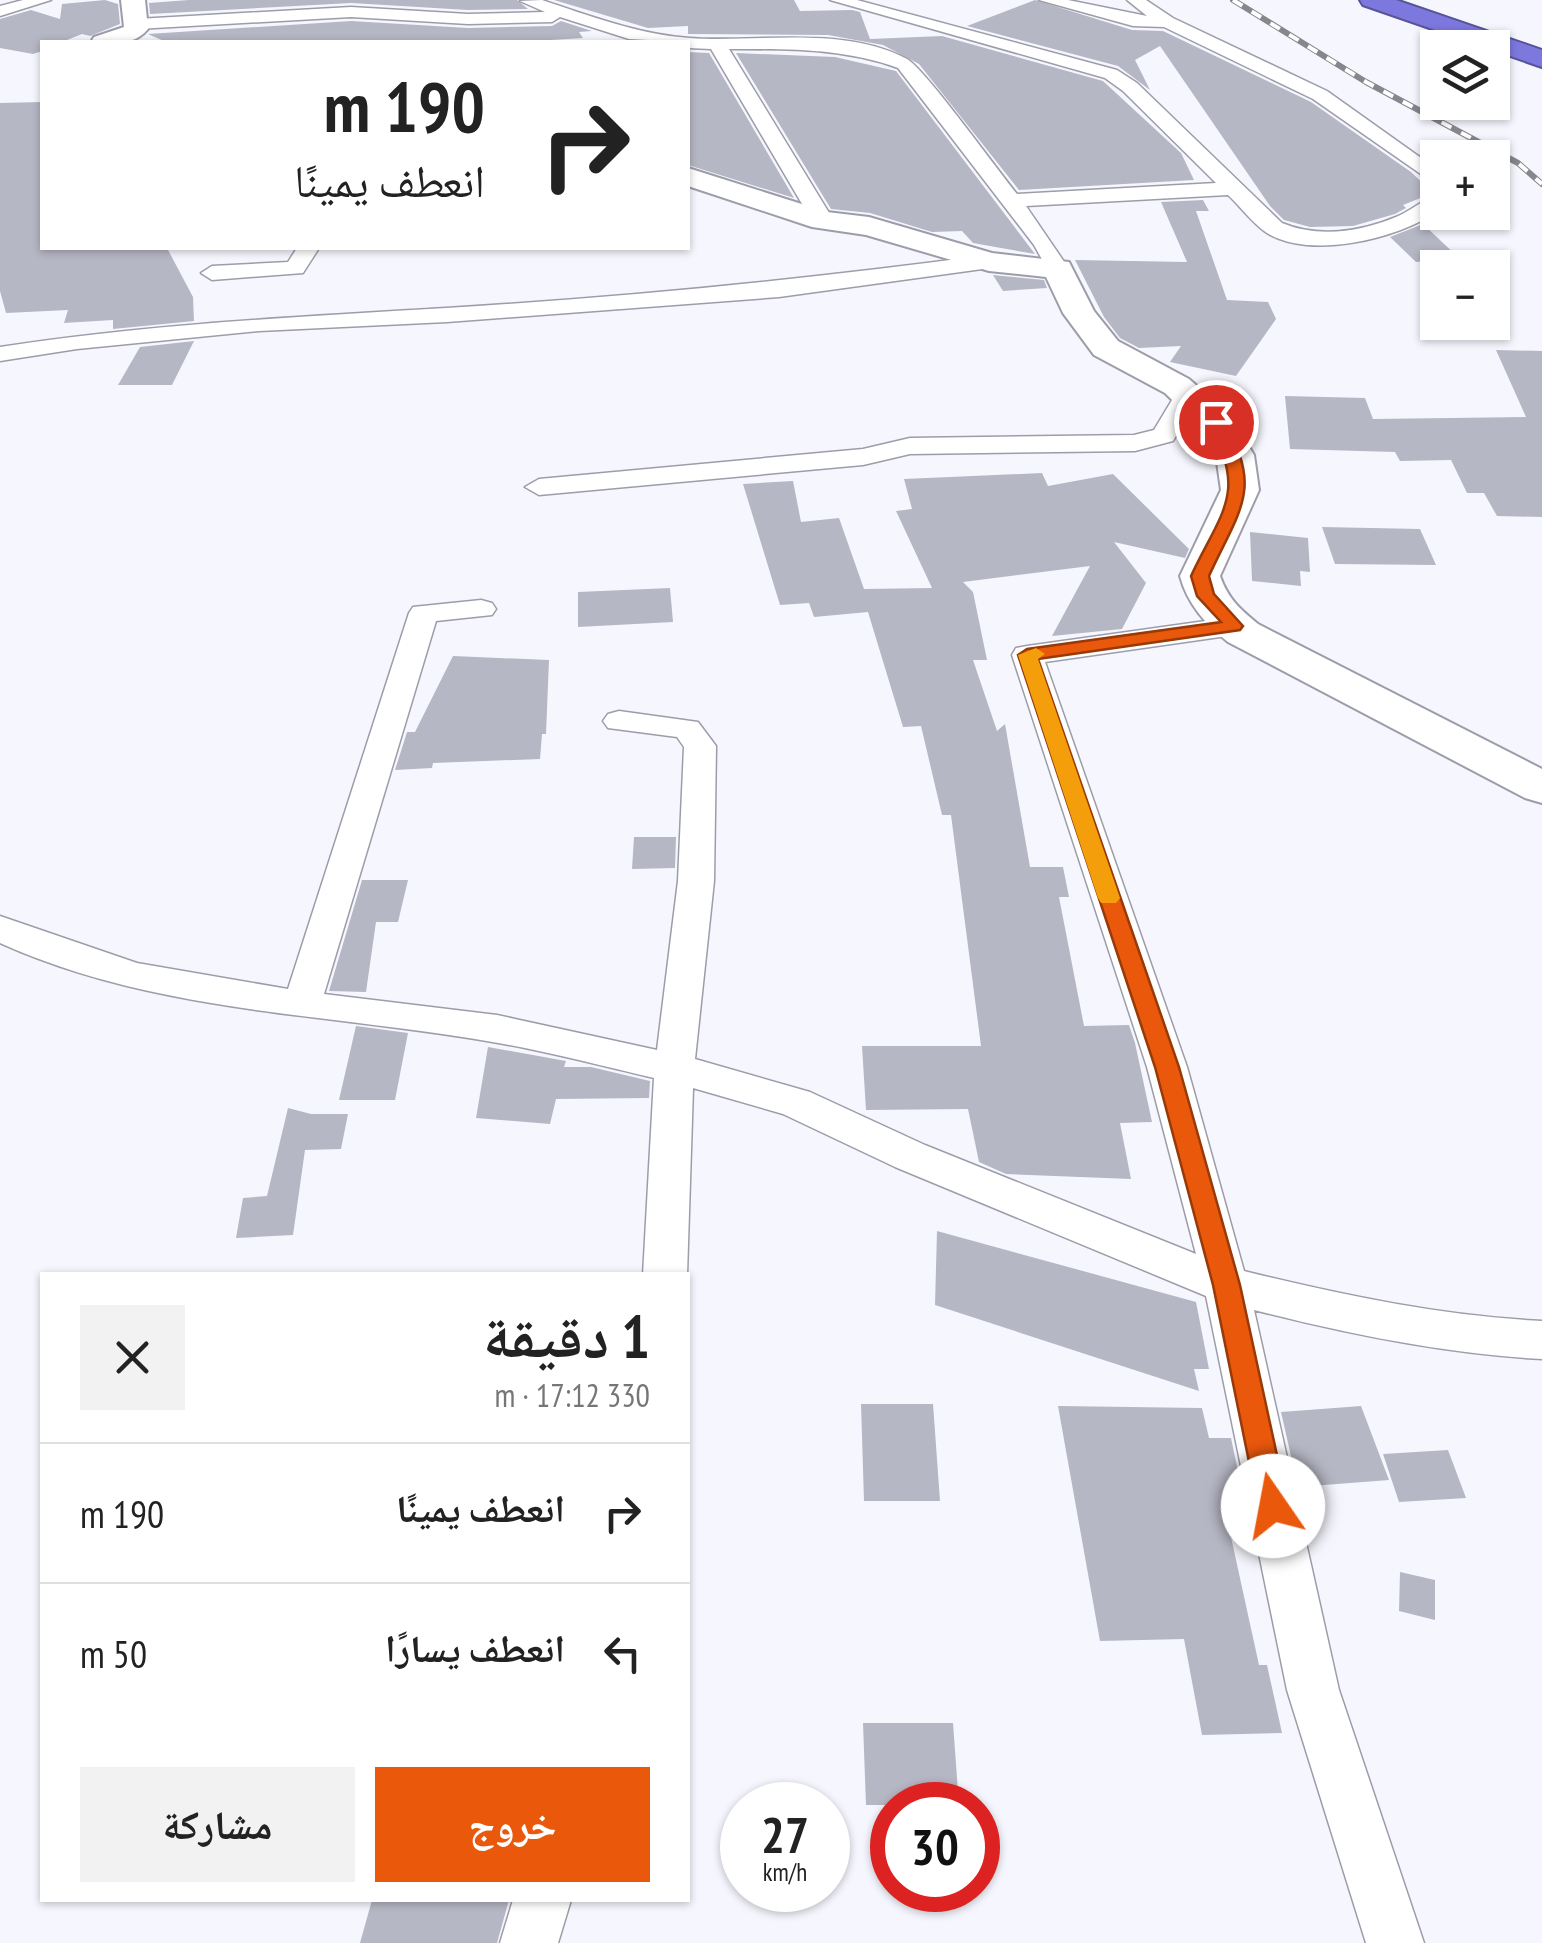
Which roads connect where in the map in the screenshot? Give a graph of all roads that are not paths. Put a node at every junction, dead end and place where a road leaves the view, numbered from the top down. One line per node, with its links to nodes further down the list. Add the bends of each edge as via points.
1 (43, 0): 8 (street)
2 (526, 0): 10 (street)
3 (838, 0): 25 (street, via 1111,74)
4 (1047, 0): 12 (street, via 1133,21)
5 (1136, 0): 12 (street)
6 (1372, 0): 20 (highway)
7 (1343, 1): 13 (highway)
8 (0, 11)
9 (135, 12): 11 (street); 14 (street, via 128,36)
10 (551, 12): 11 (street, via 468,19); 16 (street); 17 (street)
11 (228, 19): 15 (street)
12 (1167, 22): 23 (street, via 1320,95)
13 (1420, 30)
14 (111, 40)
15 (223, 40)
16 (553, 40)
17 (666, 40)
18 (690, 43): 19 (street)
19 (717, 44): 26 (street, via 834,40 904,64); 28 (street)
20 (1542, 59)
21 (1510, 60): 22 (highway)
22 (1542, 70)
23 (1420, 167)
24 (690, 178): 28 (street)
25 (1234, 188): 26 (street); 27 (street, via 1274,228 1306,238 1391,228)
26 (1012, 200): 32 (street)
27 (1420, 215)
28 (824, 222): 31 (street, via 870,226)
29 (197, 250): 33 (street)
30 (307, 250): 33 (street, via 295,268)
31 (989, 262): 32 (street); 33 (street, via 779,290)
32 (1058, 268): 35 (street, via 1106,348)
33 (220, 300): 34 (street, via 76,342)
34 (0, 354)
35 (1187, 396): 36 (street, via 1164,434 1135,442 910,446); 38 (street, via 1216,422 1235,455 1240,490 1200,576 1206,596)
36 (538, 487)
37 (482, 610): 42 (street, via 424,614)
38 (1234, 626): 40 (street); 45 (street, via 1027,655 1167,1067)
39 (618, 720): 43 (street, via 687,729 700,746 696,881)
40 (1542, 788)
41 (0, 928): 42 (street, via 135,976)
42 (302, 1005): 43 (street, via 497,1029)
43 (674, 1068): 44 (street); 45 (street, via 796,1104)
44 (665, 1272)
45 (1226, 1285): 46 (street, via 1318,1308); 49 (street, via 1313,1690)
46 (1542, 1340)
47 (541, 1902): 48 (street)
48 (529, 1943)
49 (1395, 1943)

